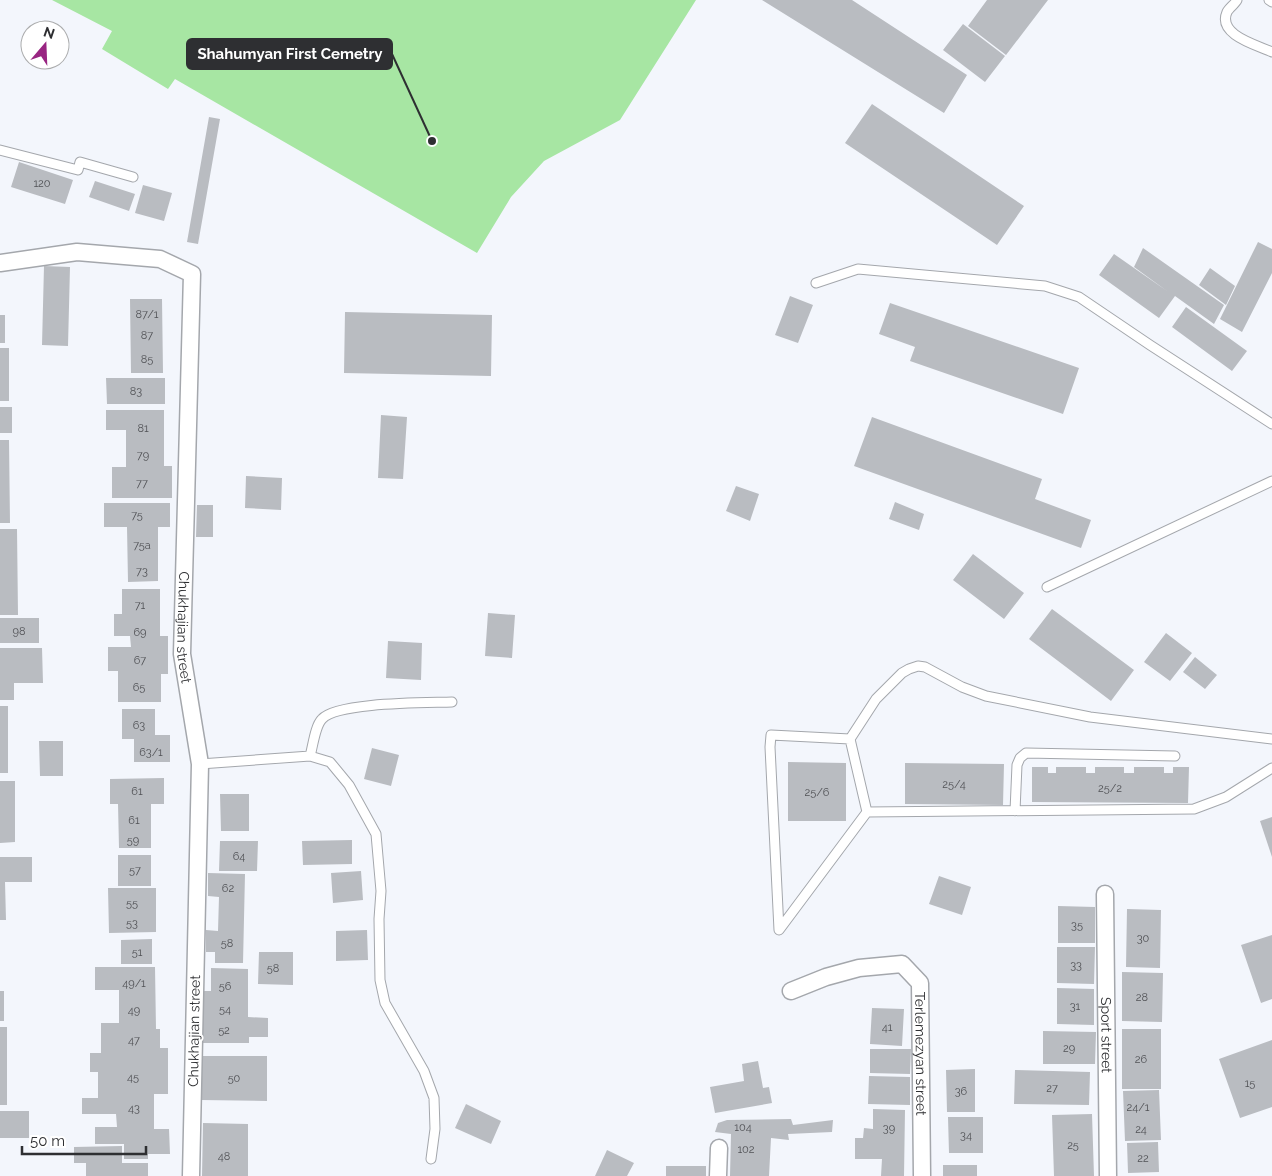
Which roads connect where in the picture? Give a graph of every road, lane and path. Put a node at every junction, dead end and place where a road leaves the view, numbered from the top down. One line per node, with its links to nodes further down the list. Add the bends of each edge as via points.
1 (1238, 0): 2 (lane, via 1227,12 1228,30)
2 (1272, 52)
3 (0, 150): 4 (lane, via 78,170 80,162)
4 (133, 178)
5 (0, 263): 15 (street, Chukhajian street, via 77,252 160,259 192,274 182,654)
6 (816, 283): 7 (lane, via 858,269 1045,286 1079,297)
7 (1272, 424)
8 (1272, 481): 9 (lane)
9 (1046, 587)
10 (452, 702): 13 (lane, via 364,706 333,712 321,719)
11 (850, 739): 12 (lane, via 876,700 902,674 918,666 962,687 995,698 1090,717); 18 (lane); 18 (lane, via 771,735 779,930)
12 (1272, 739)
13 (310, 756): 15 (lane); 22 (lane, via 330,762 349,785 376,834 381,891 380,980 385,1003 424,1071 434,1098 435,1129)
14 (1175, 756): 17 (lane, via 1026,754 1016,765)
15 (200, 764): 23 (street, Chukhajian street)
16 (1272, 768): 17 (lane, via 1226,797 1194,809)
17 (1016, 811): 18 (lane)
18 (867, 812)
19 (1105, 894): 26 (street, Sport street)
20 (791, 991): 25 (street, Terlemezyan street, via 858,968 902,964 920,983)
21 (718, 1148): 24 (street)
22 (430, 1159)
23 (191, 1176)
24 (718, 1176)
25 (922, 1176)
26 (1108, 1176)

